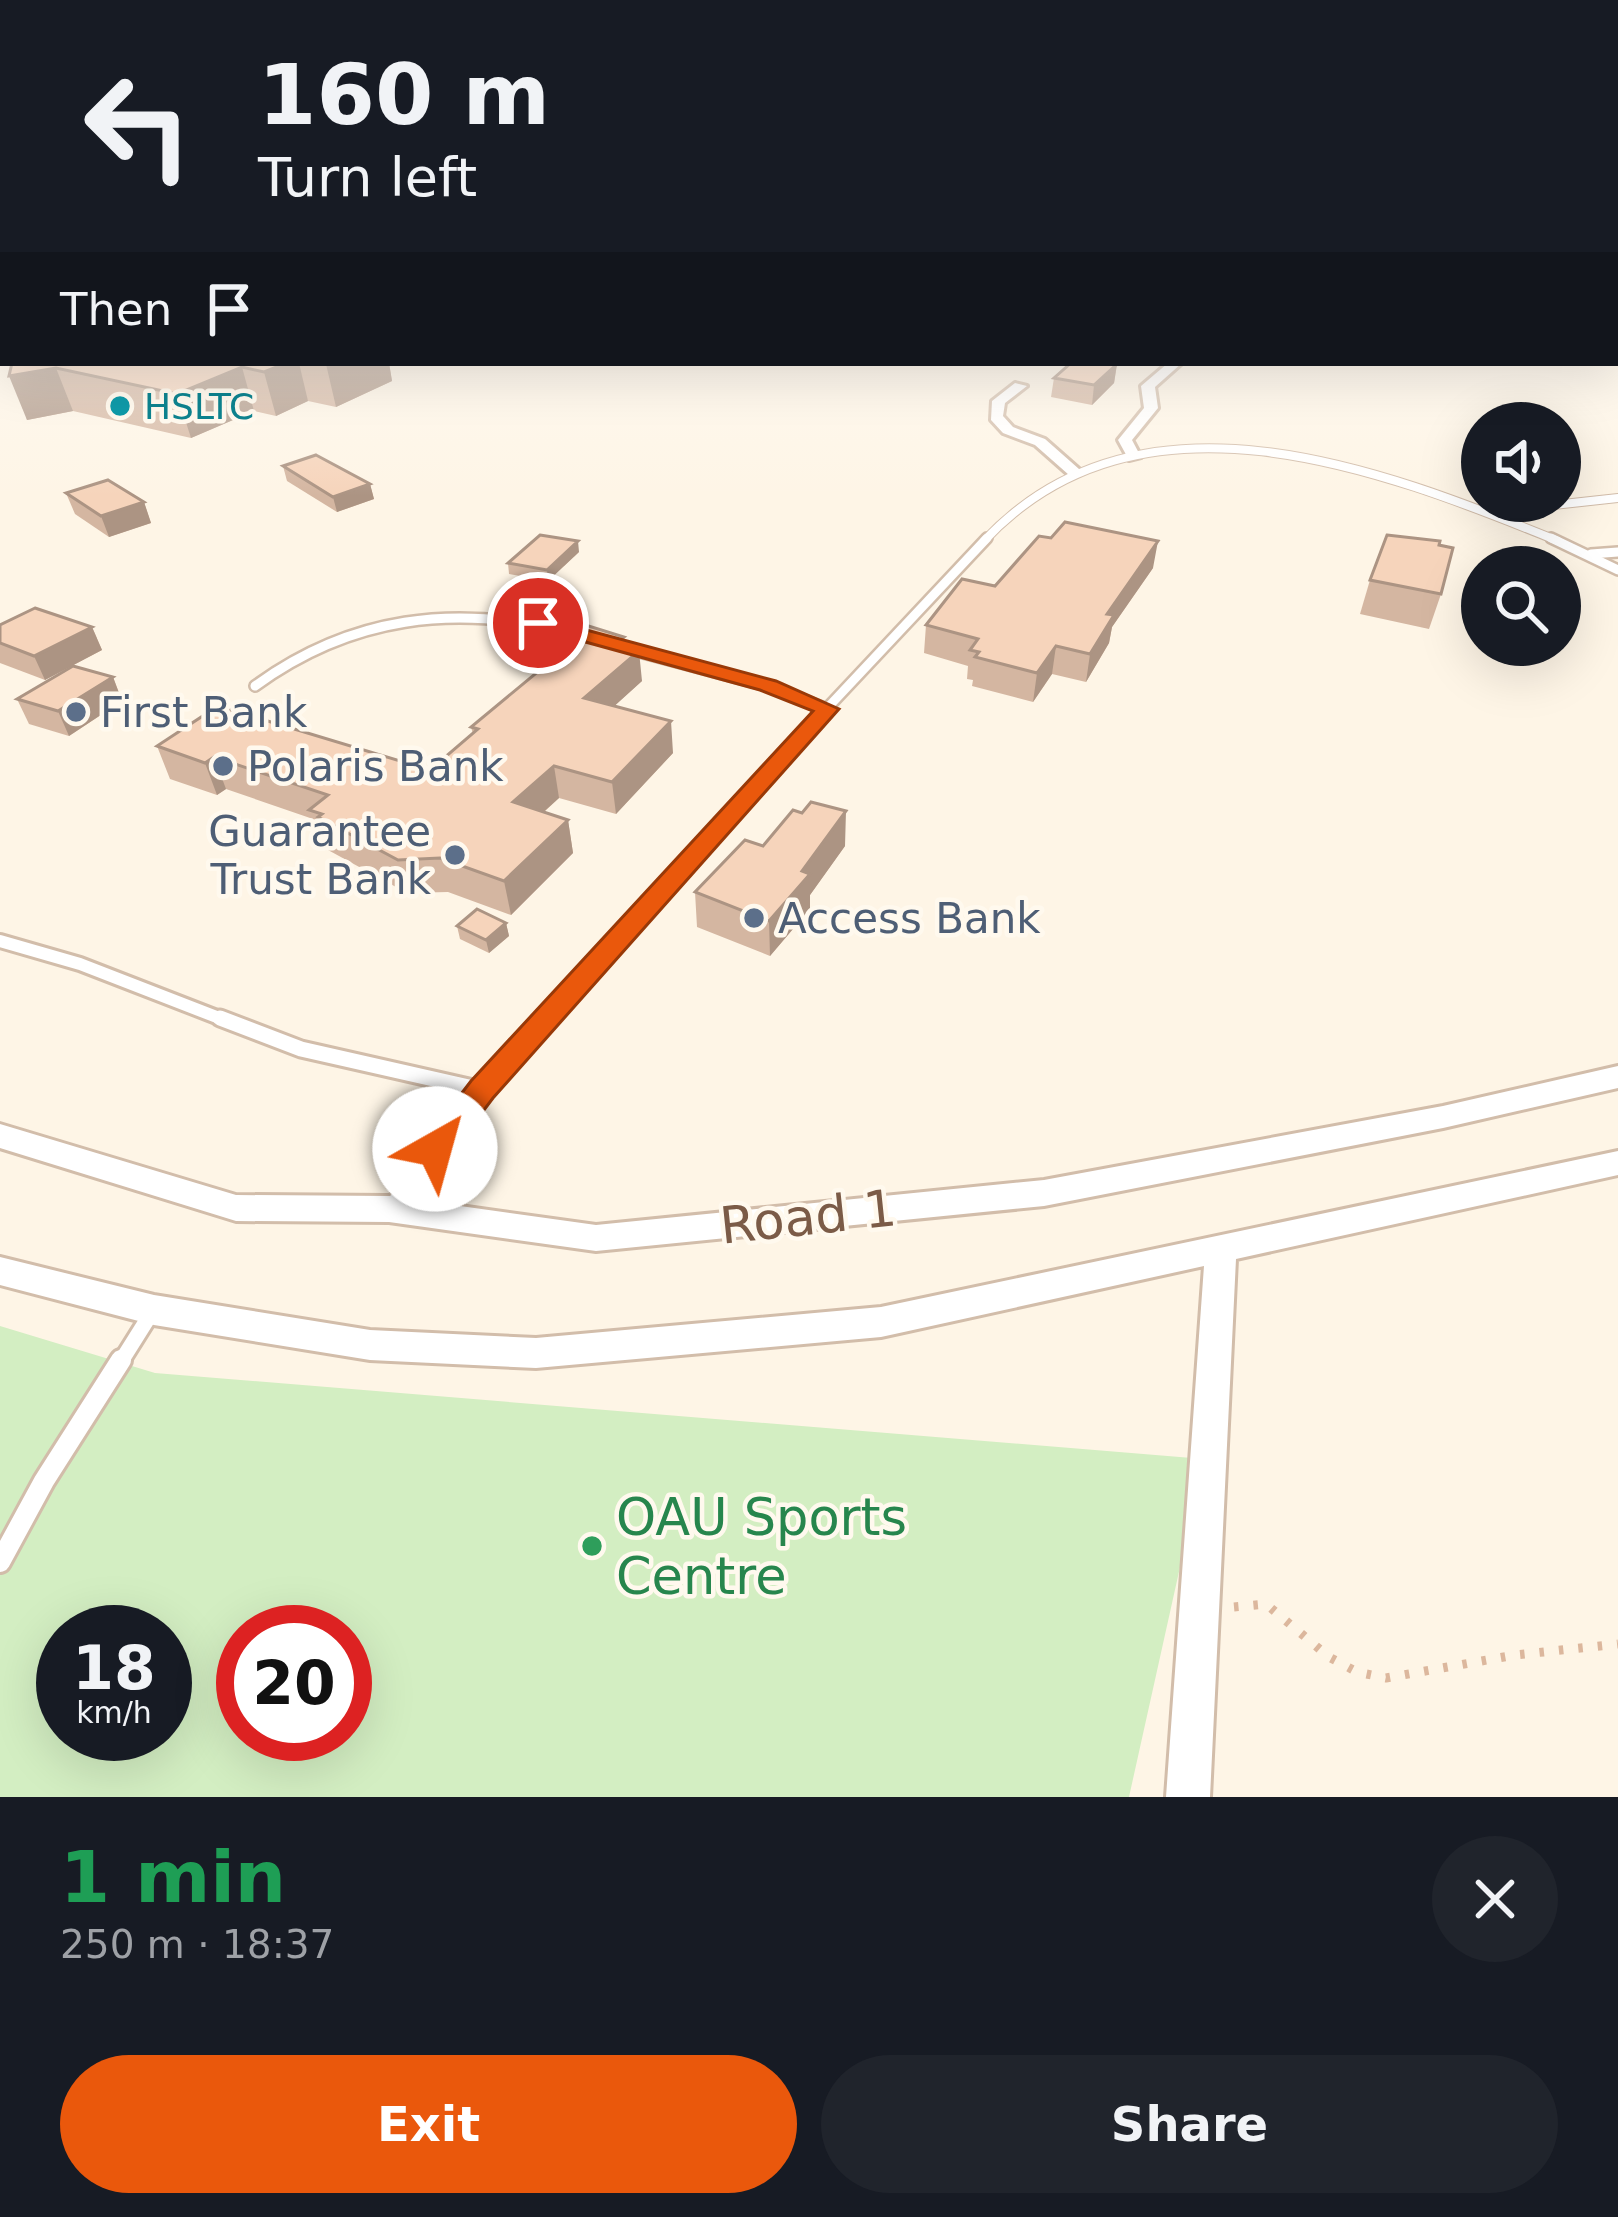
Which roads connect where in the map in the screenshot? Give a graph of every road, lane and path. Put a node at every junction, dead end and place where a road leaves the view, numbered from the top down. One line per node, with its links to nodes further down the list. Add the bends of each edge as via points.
1 (1172, 366): 3 (street, via 1148,386 1151,408 1125,440)
2 (1020, 386): 4 (street, via 999,401 996,417)
3 (1134, 457): 4 (lane); 7 (lane, via 1180,448 1276,449)
4 (1073, 472): 15 (lane, via 1013,510)
5 (1618, 498): 6 (lane)
6 (1581, 502)
7 (1461, 505)
8 (1506, 522): 10 (lane)
9 (1618, 552): 10 (lane)
10 (1590, 554): 11 (lane)
11 (1618, 570)
12 (580, 635): 14 (lane, via 462,614 307,650)
13 (621, 647): 15 (lane)
14 (255, 686)
15 (827, 709): 18 (lane)
16 (0, 941): 18 (lane, via 301,1049)
17 (1618, 1077): 21 (street, Road 1, via 1044,1192 596,1238)
18 (482, 1090): 21 (lane)
19 (0, 1136): 21 (street, Road 1, via 236,1208)
20 (1618, 1163): 22 (street)
21 (389, 1209)
22 (1221, 1250): 24 (street, via 881,1322 536,1353 370,1345); 28 (street)
23 (0, 1271): 24 (street)
24 (154, 1310): 25 (lane)
25 (0, 1562)
26 (1266, 1604): 27 (path, via 1330,1655 1372,1676 1426,1676 1478,1661)
27 (1618, 1644)
28 (1187, 1797)

